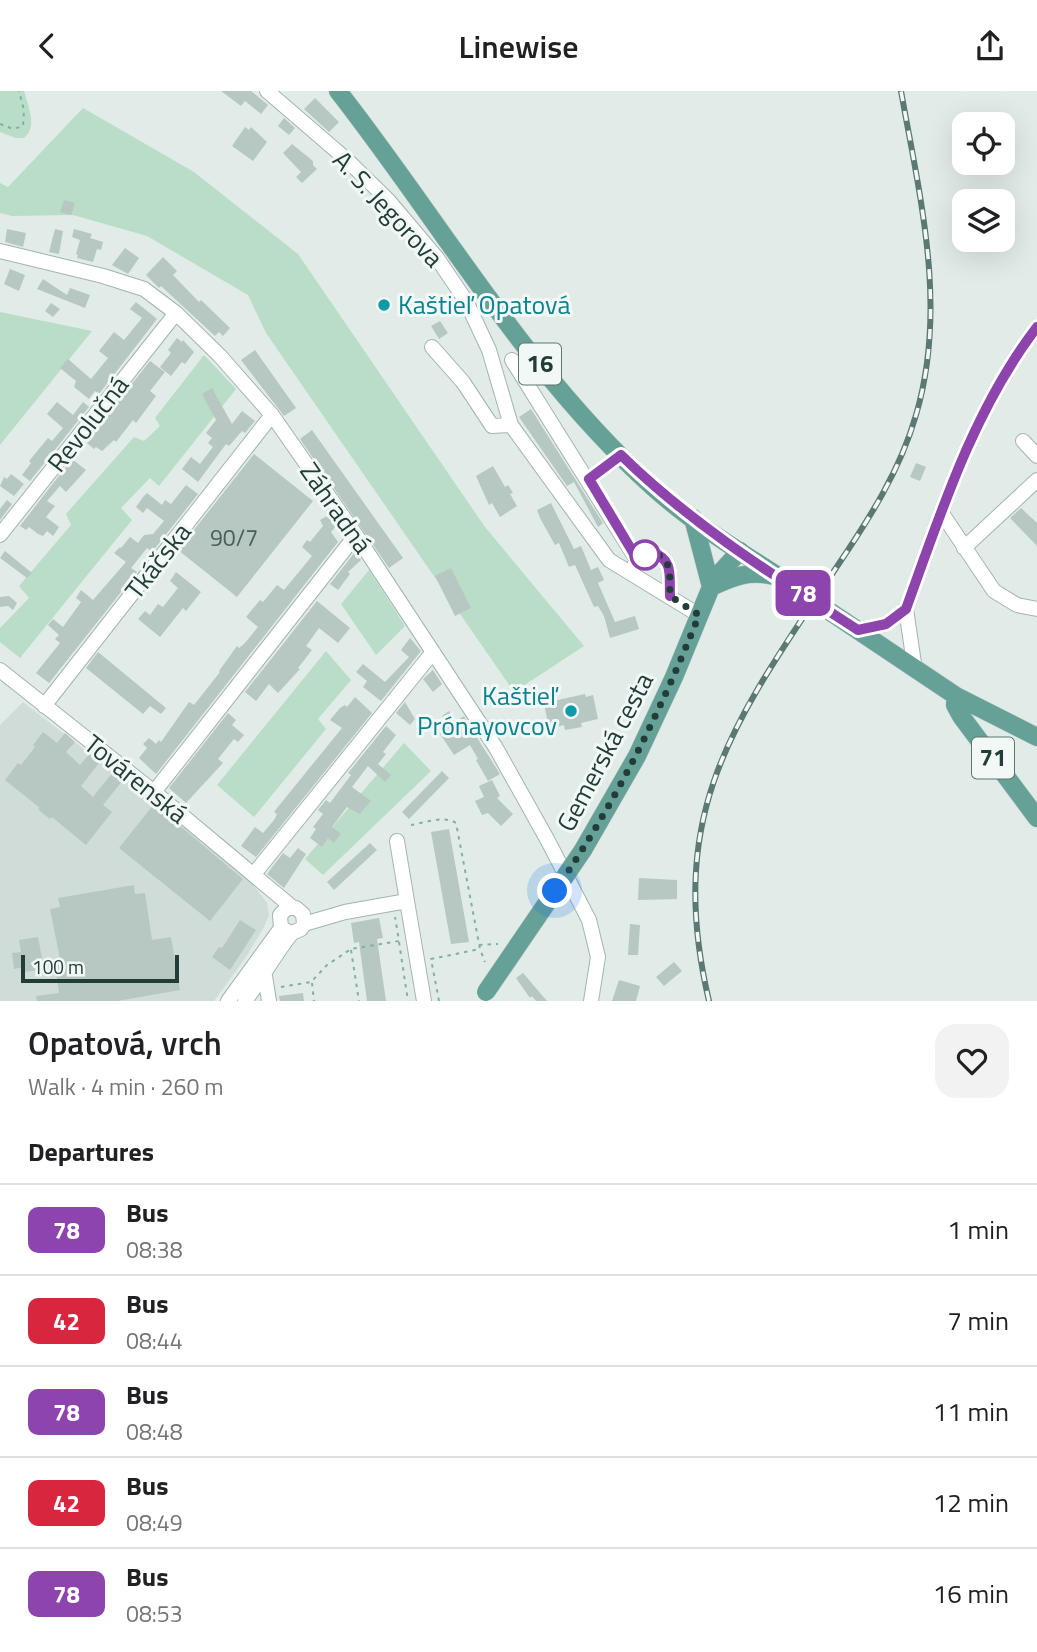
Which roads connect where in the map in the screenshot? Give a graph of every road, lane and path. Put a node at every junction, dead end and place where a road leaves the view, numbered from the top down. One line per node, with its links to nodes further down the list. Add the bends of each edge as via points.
1 (19, 91): 4 (path, via 23,126 13,129)
2 (267, 91): 11 (street, A. S. Jegorova, via 388,200 438,258 466,301 489,350)
3 (338, 91): 13 (main road, 16, via 508,324)
4 (0, 124)
5 (0, 251): 6 (street, Záhradná, via 144,289)
6 (176, 313): 10 (street, Záhradná); 19 (street, Revolučná)
7 (1037, 327): 17 (street, via 964,455)
8 (432, 347): 11 (street, via 463,382 492,426)
9 (512, 360): 15 (street)
10 (271, 415): 20 (street, Záhradná); 35 (street, Tkáčska)
11 (511, 425): 23 (street, A. S. Jegorova, via 609,560)
12 (1023, 441): 14 (street)
13 (621, 455): 15 (street); 18 (main road, 16)
14 (1037, 456)
15 (589, 479): 23 (street)
16 (1037, 480): 21 (street)
17 (941, 512): 21 (street); 27 (street)
18 (692, 518): 22 (main road, 16); 25 (main road)
19 (0, 535)
20 (356, 535): 31 (street, Záhradná); 37 (street)
21 (964, 548): 28 (street, via 994,591 1017,605)
22 (740, 551): 24 (main road, 16); 25 (main road, Gemerská cesta)
23 (634, 566): 26 (street, A. S. Jegorova); 26 (street, via 652,552 662,555 668,564)
24 (781, 578): 25 (main road, via 759,572 739,574); 30 (main road, 16, bridge)
25 (711, 587): 29 (main road, Gemerská cesta)
26 (670, 596): 29 (street, A. S. Jegorova)
27 (906, 609): 30 (street, via 886,624); 33 (street)
28 (1037, 609)
29 (699, 615): 53 (main road, Gemerská cesta, bridge, via 637,756 583,850)
30 (858, 630): 33 (main road, 16)
31 (433, 652): 41 (street); 61 (street, Záhradná, via 496,748 589,920 598,957)
32 (0, 670): 35 (street, Továrenská)
33 (915, 670): 34 (main road, 16)
34 (956, 696): 36 (main road, 16); 38 (main road, 71, via 961,716)
35 (44, 706): 37 (street, Továrenská)
36 (1037, 737)
37 (154, 792): 41 (street, Továrenská)
38 (1037, 818)
39 (411, 825): 47 (path, via 443,819 456,823)
40 (397, 841): 42 (street)
41 (254, 874): 44 (street, Továrenská)
42 (407, 901): 44 (street); 59 (street)
43 (393, 910): 45 (path)
44 (292, 920): 52 (street, via 276,953); 54 (street)
45 (399, 941): 48 (path); 58 (path)
46 (498, 944): 47 (path)
47 (479, 945): 49 (path)
48 (351, 949): 51 (path); 57 (path)
49 (480, 949): 50 (path); 60 (path, via 431,959)
50 (485, 962)
51 (312, 982): 52 (path); 56 (path)
52 (269, 988): 55 (street)
53 (482, 996)
54 (228, 1001)
55 (245, 1001)
56 (314, 1001)
57 (359, 1001)
58 (408, 1001)
59 (424, 1001)
60 (439, 1001)
61 (591, 1001)

